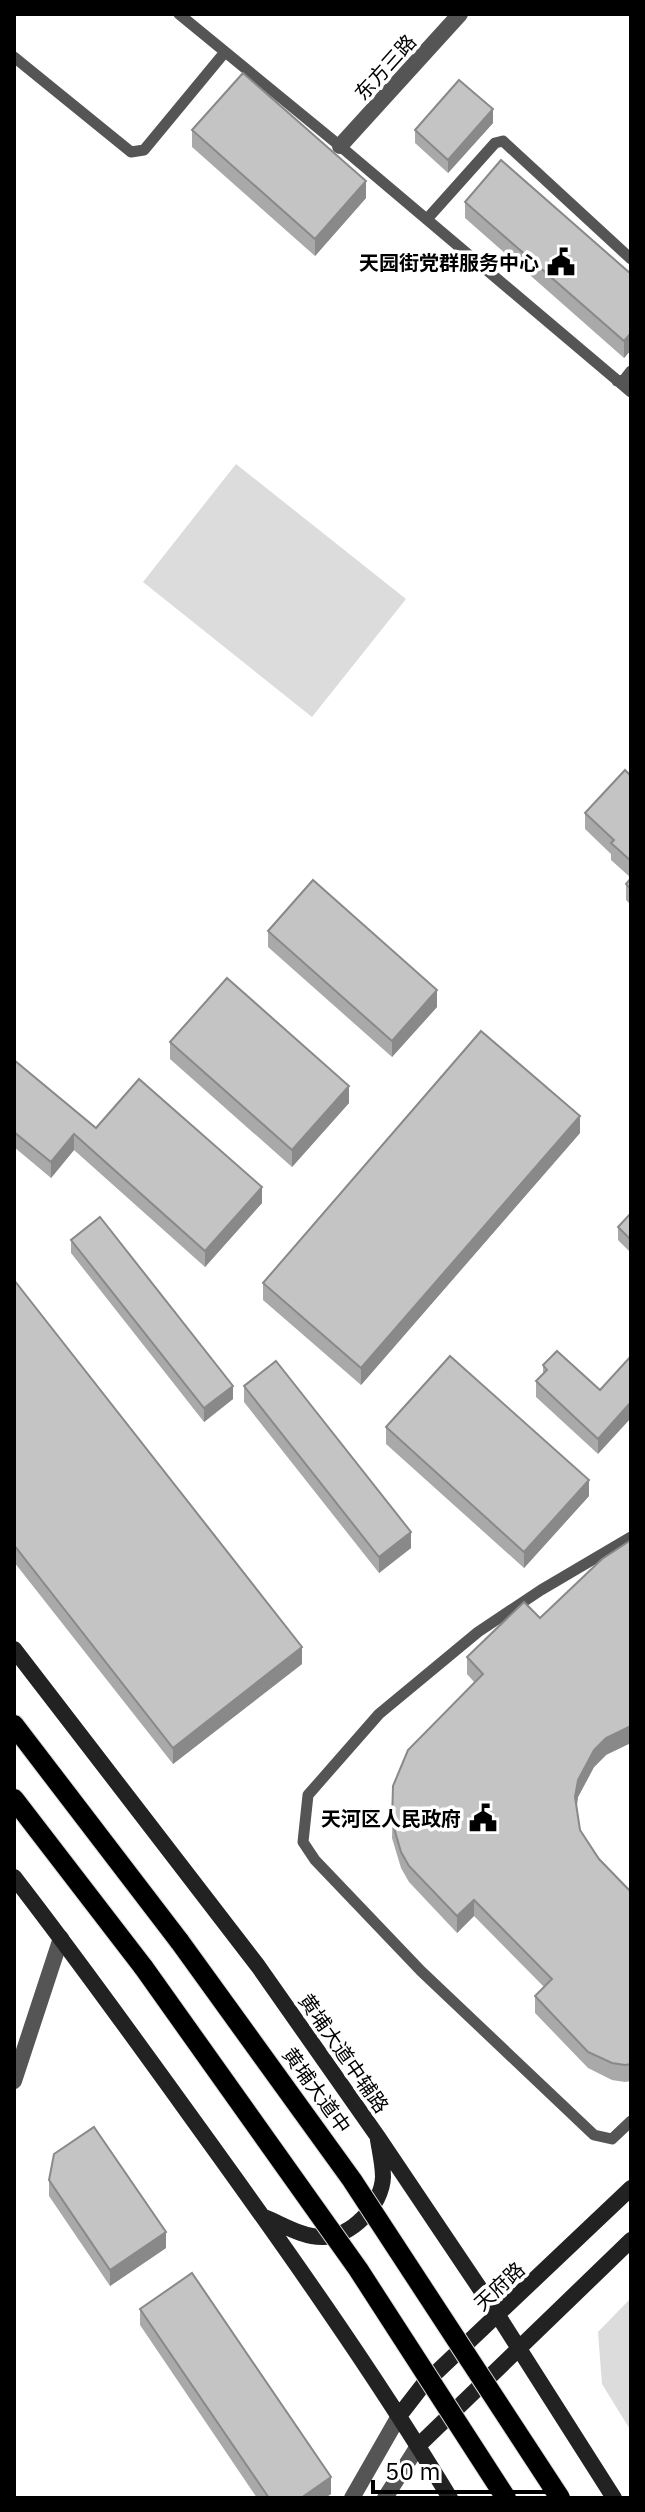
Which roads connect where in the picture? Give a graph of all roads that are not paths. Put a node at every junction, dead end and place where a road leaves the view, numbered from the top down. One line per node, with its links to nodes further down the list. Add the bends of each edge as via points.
1 (179, 14): 3 (lane)
2 (460, 14): 5 (street, 东方三路)
3 (225, 52): 4 (lane, via 144,150 131,152); 5 (lane)
4 (14, 57)
5 (340, 146): 6 (lane)
6 (427, 219): 7 (lane, via 495,143 503,141); 9 (lane)
7 (631, 259)
8 (631, 371): 9 (lane)
9 (617, 381): 10 (lane)
10 (631, 392)
11 (631, 1537): 18 (lane, via 478,1632 379,1714 308,1795 303,1842 421,1971 594,2135 612,2139)
12 (14, 1649): 19 (main road, 黄埔大道中辅路, via 258,1966)
13 (14, 1725): 31 (main road, 黄埔大道中, bridge, via 352,2180)
14 (14, 1799): 30 (main road, bridge, via 144,1968 358,2269)
15 (14, 1877): 16 (main road)
16 (61, 1938): 17 (street); 21 (main road)
17 (14, 2081)
18 (631, 2121)
19 (378, 2137): 21 (main road, via 383,2178 379,2198 349,2230 325,2238); 23 (main road, 黄埔大道中辅路)
20 (631, 2188): 23 (main road, 天府路)
21 (262, 2216): 25 (main road)
22 (631, 2240): 24 (main road)
23 (497, 2314): 24 (main road, 黄埔大道中辅路); 25 (main road, 天府路, via 423,2385)
24 (520, 2348): 26 (main road); 32 (main road, 黄埔大道中辅路)
25 (399, 2416): 26 (main road); 27 (street)
26 (418, 2446): 28 (street); 29 (main road)
27 (352, 2498)
28 (385, 2498)
29 (450, 2498)
30 (506, 2498)
31 (560, 2498)
32 (614, 2498)

